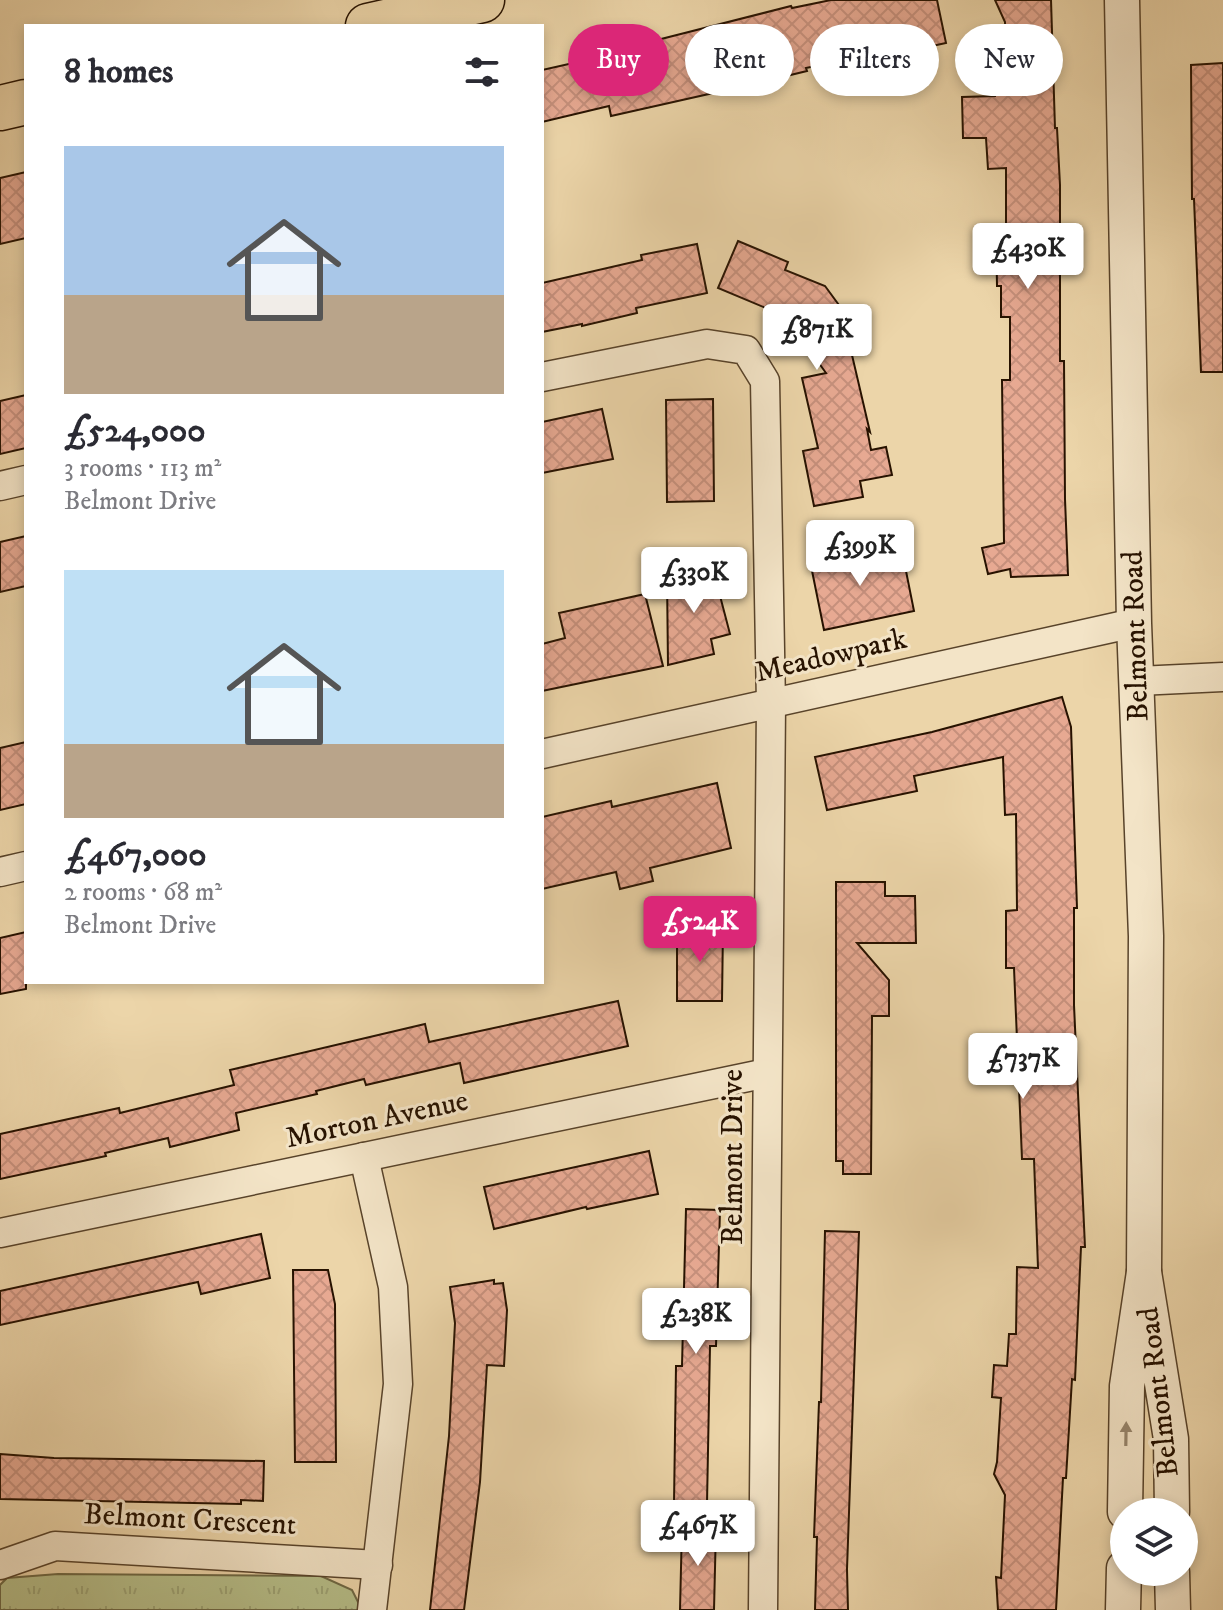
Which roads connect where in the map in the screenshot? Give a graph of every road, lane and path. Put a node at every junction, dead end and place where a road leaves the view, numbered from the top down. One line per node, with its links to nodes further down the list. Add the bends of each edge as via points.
1 (482, 0): 3 (main road)
2 (1122, 0): 9 (street, Belmont Road)
3 (377, 24)
4 (24, 102): 5 (main road)
5 (0, 108)
6 (544, 377): 12 (street, Belmont Drive, via 707,344 746,350 765,381)
7 (24, 480): 8 (street)
8 (0, 486)
9 (1134, 623): 11 (street, Belmont Road); 12 (street, Meadowpark)
10 (1223, 677): 11 (street)
11 (1138, 681): 19 (street, Belmont Road, via 1146,936)
12 (771, 704): 13 (street, Meadowpark); 16 (street, Belmont Drive)
13 (544, 754)
14 (24, 866): 15 (street)
15 (0, 872)
16 (767, 1073): 17 (street, Morton Avenue); 27 (street, Belmont Drive)
17 (364, 1157): 18 (street, Morton Avenue); 23 (street, via 393,1287 398,1384)
18 (0, 1233)
19 (1144, 1272): 20 (street, Belmont Road, one-way to 19, via 1127,1386); 21 (street, Belmont Road, via 1171,1439)
20 (1125, 1498)
21 (1172, 1498)
22 (0, 1565): 23 (street, Belmont Crescent, via 55,1546)
23 (378, 1565): 26 (street)
24 (1124, 1586): 28 (street)
25 (1172, 1586): 29 (street)
26 (372, 1610)
27 (763, 1610)
28 (1123, 1610)
29 (1173, 1610)

